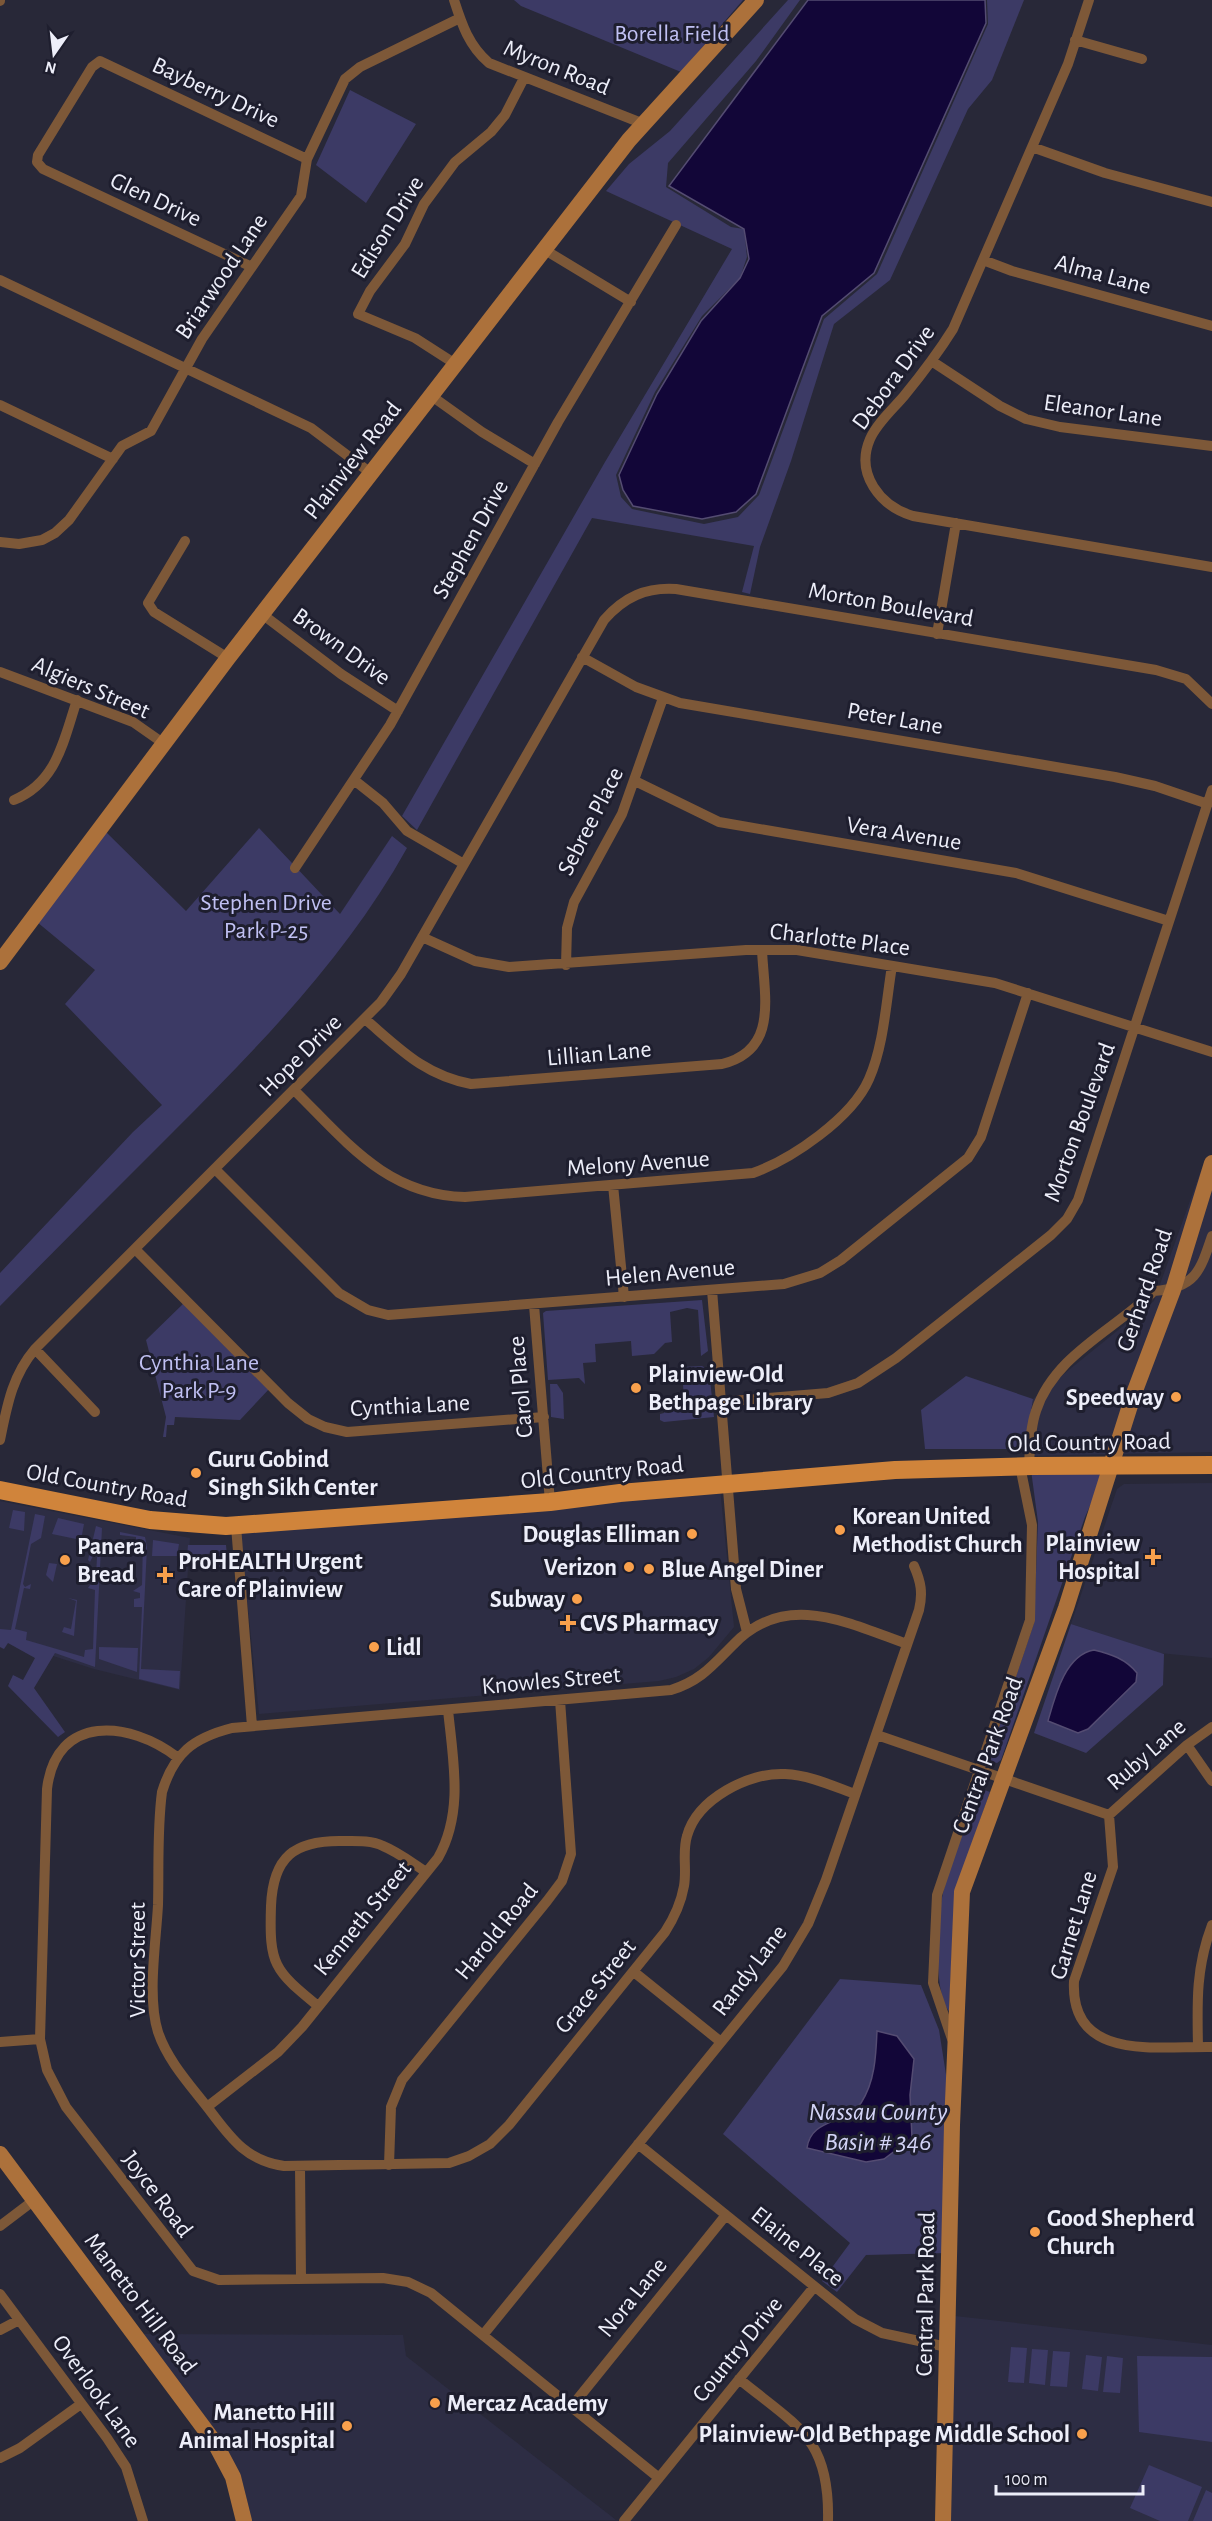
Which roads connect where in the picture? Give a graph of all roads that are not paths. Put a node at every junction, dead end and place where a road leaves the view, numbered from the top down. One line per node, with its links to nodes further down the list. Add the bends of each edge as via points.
1 (454, 0): 4 (street, Myron Road)
2 (756, 0): 8 (main road, Plainview Road)
3 (1089, 0): 5 (street, Debora Drive)
4 (460, 18): 7 (street, Myron Road, via 476,52 489,63); 10 (street, Briarwood Lane, via 351,74)
5 (1075, 40): 6 (street); 9 (street, Debora Drive)
6 (1142, 58)
7 (524, 78): 8 (street, Myron Road); 21 (street, Edison Drive, via 505,115 455,162 424,204 405,244 358,314 415,338)
8 (644, 124): 14 (main road, Plainview Road)
9 (1032, 147): 12 (street, via 1105,173); 15 (street, Debora Drive)
10 (307, 159): 11 (street, Bayberry Drive, via 100,61 92,66 38,155 37,162); 16 (street, Briarwood Lane, via 301,196)
11 (43, 169): 16 (street, Glen Drive)
12 (1212, 202)
13 (676, 225): 18 (street, Stephen Drive)
14 (545, 250): 18 (street); 21 (main road, Plainview Road)
15 (983, 260): 19 (street, Alma Lane); 20 (street, Debora Drive, via 953,330)
16 (252, 267): 22 (street, Briarwood Lane)
17 (0, 280): 22 (street)
18 (631, 302): 27 (street, Stephen Drive)
19 (1212, 326)
20 (933, 362): 25 (street, Eleanor Lane, via 1026,419 1060,427); 29 (street, Debora Drive, via 874,431 866,464 873,487 890,507 913,516)
21 (457, 365): 23 (main road, Plainview Road)
22 (186, 369): 26 (street, Briarwood Lane, via 151,431 122,446); 28 (street, via 311,428)
23 (433, 397): 27 (street); 28 (main road, Plainview Road)
24 (0, 405): 26 (street)
25 (1212, 446)
26 (113, 459): 31 (street, Briarwood Lane, via 55,533 19,544)
27 (535, 464): 41 (street, Stephen Drive)
28 (372, 474): 33 (main road, Plainview Road)
29 (956, 523): 32 (street, Debora Drive); 34 (street)
30 (184, 541): 36 (street, via 148,603 154,612)
31 (0, 542)
32 (1212, 567)
33 (262, 614): 36 (main road, Plainview Road); 41 (street, Brown Drive)
34 (937, 633): 35 (street, Morton Boulevard, via 664,588 642,592 615,607); 40 (street, Morton Boulevard, via 1174,674 1197,687)
35 (582, 657): 38 (street, Peter Lane); 48 (street, Hope Drive)
36 (228, 658): 42 (main road, Plainview Road)
37 (0, 672): 39 (street, Algiers Street)
38 (663, 698): 44 (street, Sebree Place); 47 (street, Peter Lane, via 1115,777)
39 (77, 700): 42 (street, Algiers Street, via 133,722); 46 (street, via 47,777 33,792)
40 (1212, 704)
41 (398, 711): 43 (street, Stephen Drive)
42 (163, 743): 53 (main road, Plainview Road)
43 (354, 780): 48 (street, via 383,803 407,831); 49 (street, Stephen Drive)
44 (635, 781): 50 (street, Vera Avenue, via 719,822 1016,873); 54 (street, Sebree Place, via 622,814 574,902 567,928)
45 (1212, 790): 47 (street, Morton Boulevard)
46 (14, 800)
47 (1208, 804): 50 (street, Morton Boulevard)
48 (464, 864): 51 (street, Hope Drive)
49 (295, 868)
50 (1169, 921): 58 (street, Morton Boulevard)
51 (422, 938): 54 (street, Charlotte Place, via 492,965); 57 (street, Hope Drive, via 401,974)
52 (762, 950): 54 (street, Charlotte Place); 55 (street, Charlotte Place, via 798,950); 57 (street, Lillian Lane, via 762,1032 745,1055 722,1064 471,1084 423,1068)
53 (0, 962)
54 (566, 965)
55 (892, 966): 56 (street, Charlotte Place, via 995,983); 63 (street, Melony Avenue, via 877,1055 869,1079 846,1111 805,1146 778,1164 753,1173)
56 (1028, 993): 58 (street, Charlotte Place); 66 (street, Helen Avenue, via 981,1137 968,1158 820,1273 784,1284)
57 (365, 1019): 60 (street, Hope Drive)
58 (1135, 1028): 59 (street, Charlotte Place); 71 (street, Morton Boulevard, via 1078,1200 1051,1235 896,1358 858,1383 828,1393)
59 (1212, 1052)
60 (294, 1090): 62 (street, Hope Drive); 63 (street, Melony Avenue, via 368,1163 397,1182 426,1192 465,1197)
61 (1212, 1163): 67 (main road, Gerhard Road)
62 (215, 1169): 65 (street, Hope Drive); 69 (street, Helen Avenue, via 339,1293 368,1310 403,1316)
63 (613, 1185): 68 (street)
64 (1212, 1236): 67 (street, Central Park Road, via 1196,1276)
65 (135, 1249): 70 (street, Hope Drive); 73 (street, Cynthia Lane, via 288,1403 325,1427 362,1432)
66 (712, 1290): 68 (street, Helen Avenue); 71 (street)
67 (1173, 1290): 76 (street, Central Park Road, via 1154,1291 1058,1371 1036,1410); 77 (main road, Gerhard Road, via 1156,1329)
68 (624, 1297): 69 (street, Helen Avenue)
69 (534, 1305): 73 (street, Carol Place)
70 (35, 1348): 72 (street); 74 (street, Hope Drive, via 14,1379)
71 (720, 1402): 78 (street)
72 (95, 1412)
73 (544, 1417): 80 (street, Carol Place)
74 (0, 1440)
75 (1212, 1465): 77 (main road, Old Country Road)
76 (1025, 1466): 77 (main road, Old Country Road); 78 (main road, Old Country Road, via 895,1470); 92 (street, Central Park Road, via 1032,1525 1030,1620)
77 (1111, 1467): 93 (main road, Central Park Road, via 1066,1608)
78 (727, 1484): 80 (main road, Old Country Road); 83 (street, via 736,1589)
79 (0, 1490): 81 (main road, Old Country Road, via 150,1521)
80 (550, 1502): 81 (main road, Old Country Road)
81 (236, 1526): 87 (street)
82 (914, 1566): 84 (street, Randy Lane, via 922,1596)
83 (747, 1632): 84 (street, Knowles Street, via 763,1621 811,1614); 85 (street, Knowles Street, via 712,1668 687,1685 649,1693)
84 (907, 1644): 89 (street, Randy Lane)
85 (560, 1701): 86 (street, Knowles Street); 110 (street, Harold Road, via 571,1839 566,1871 547,1901 402,2080 391,2107)
86 (448, 1710): 87 (street, Knowles Street); 97 (street, Kenneth Street, via 455,1808 447,1842)
87 (252, 1726): 91 (street, Knowles Street, via 211,1734)
88 (1212, 1727): 90 (street, Ruby Lane)
89 (877, 1735): 92 (street); 95 (street, Randy Lane)
90 (1187, 1745): 94 (street); 96 (street, Ruby Lane)
91 (177, 1757): 101 (street, Joyce Road, via 151,1739 127,1731 107,1730 77,1738 54,1761 48,1789); 107 (street, Victor Street, via 168,1774 160,1808 155,2018 165,2049)
92 (980, 1770): 93 (street); 106 (street, Central Park Road, via 937,1895 933,1983 947,2022)
93 (1002, 1778): 96 (street); 106 (main road, Central Park Road, via 962,1892)
94 (1212, 1781)
95 (855, 1794): 99 (street, Grace Street, via 784,1773 756,1778 710,1802 696,1817 687,1836 684,1886 676,1913); 103 (street, Randy Lane, via 808,1924 783,1966)
96 (1109, 1815): 104 (street, Garnet Lane, via 1113,1867 1074,1981 1077,2011 1083,2023 1105,2041 1130,2046)
97 (426, 1872): 100 (street, Kenneth Street); 100 (street, via 383,1845 369,1842 318,1841 293,1851 283,1860 272,1888 272,1954 286,1980)
98 (1212, 1925): 104 (street, via 1197,1983)
99 (634, 1972): 103 (street); 110 (street, Grace Street, via 490,2144 449,2163)
100 (318, 2006): 107 (street, Kenneth Street, via 278,2052)
101 (40, 2039): 102 (street); 115 (street, Joyce Road, via 46,2070 66,2107 186,2266 219,2280)
102 (0, 2042)
103 (721, 2043): 108 (street, Randy Lane)
104 (1197, 2046): 105 (street, Garnet Lane)
105 (1212, 2047)
106 (955, 2068): 121 (main road, Central Park Road)
107 (207, 2107): 111 (street, Victor Street, via 248,2154 275,2165)
108 (638, 2144): 113 (street, Elaine Place); 120 (street, Randy Lane)
109 (0, 2154): 112 (main road, Manetto Hill Road)
110 (389, 2164): 111 (street, Grace Street)
111 (300, 2166): 115 (street)
112 (33, 2201): 114 (street); 128 (main road, Manetto Hill Road, via 215,2444 233,2477)
113 (726, 2215): 116 (street, Elaine Place); 124 (street, Nora Lane)
114 (0, 2226)
115 (301, 2279): 120 (street, Joyce Road, via 383,2277 408,2282 431,2292)
116 (814, 2287): 121 (street, Elaine Place, via 872,2329); 122 (street, Country Drive)
117 (0, 2294): 118 (street, Overlook Lane)
118 (19, 2320): 119 (street); 123 (street, Overlook Lane)
119 (0, 2330)
120 (483, 2335): 124 (street, Joyce Road)
121 (947, 2347): 131 (main road, Central Park Road)
122 (739, 2379): 126 (street, Country Drive); 130 (street, via 803,2432 816,2450 826,2474)
123 (81, 2404): 125 (street); 127 (street, Overlook Lane, via 126,2467)
124 (572, 2406): 126 (street, Joyce Road)
125 (0, 2458)
126 (659, 2478): 129 (street, Country Drive)
127 (143, 2521)
128 (244, 2521)
129 (624, 2521)
130 (828, 2521)
131 (942, 2521)

